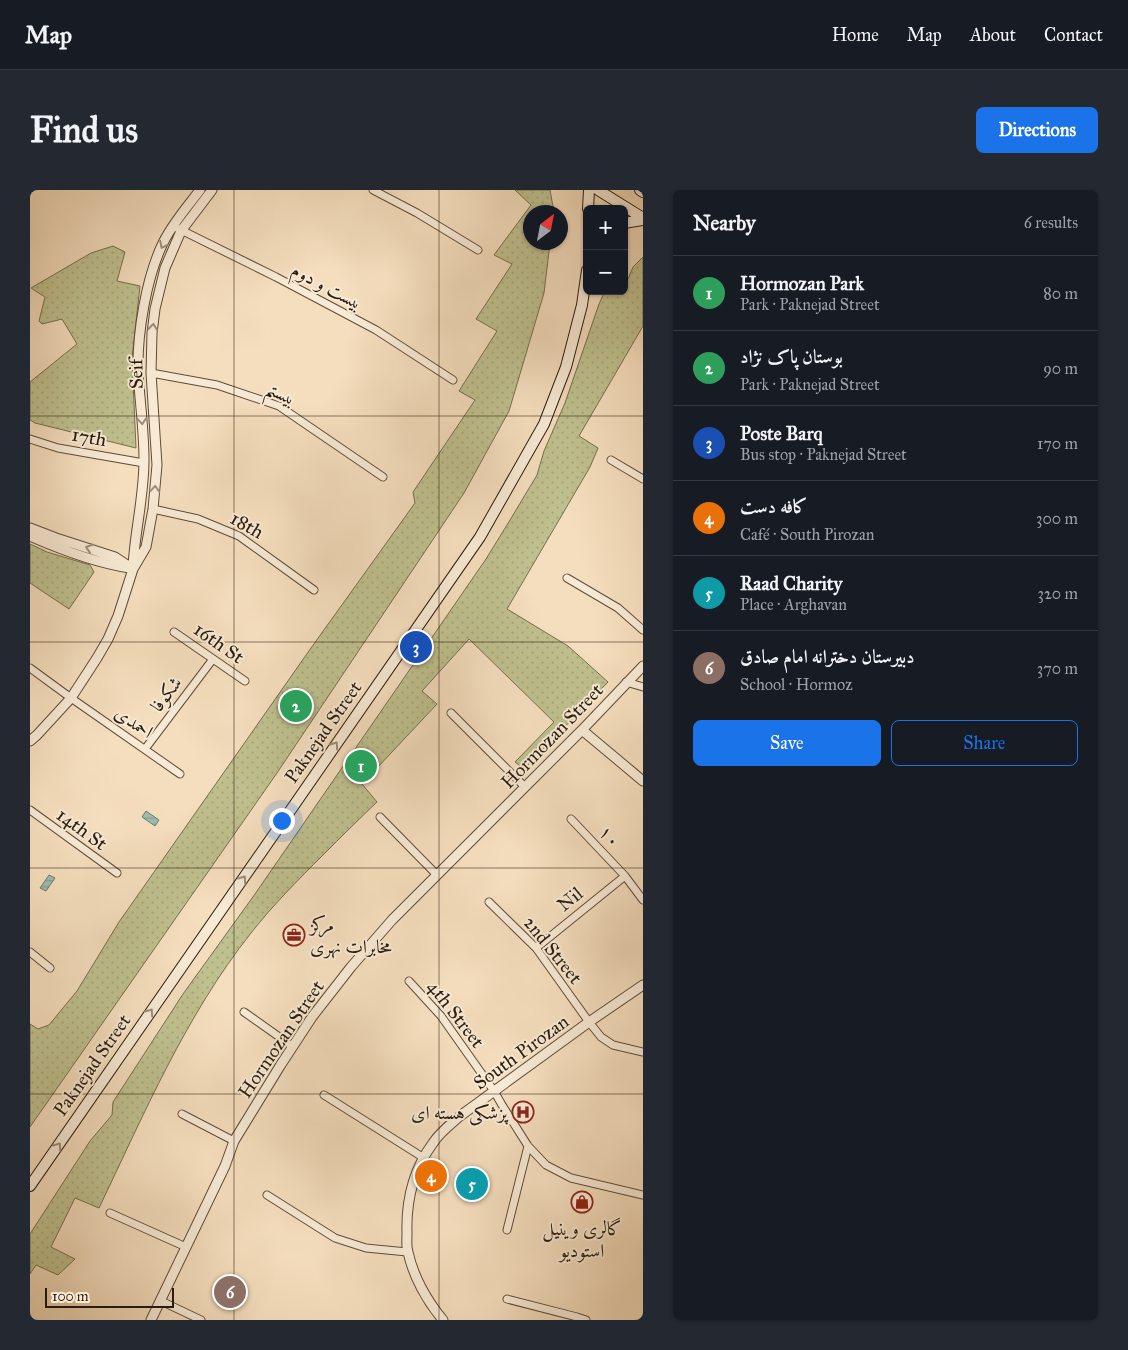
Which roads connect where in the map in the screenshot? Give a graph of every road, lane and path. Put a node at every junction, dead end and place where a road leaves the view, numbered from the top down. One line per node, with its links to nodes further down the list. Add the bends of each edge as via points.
1 (200, 190): 9 (street, Seif)
2 (212, 190): 9 (street, Seif)
3 (373, 190): 10 (street)
4 (589, 190): 6 (main road)
5 (598, 190): 7 (main road)
6 (588, 205)
7 (643, 219): 8 (main road)
8 (628, 222)
9 (177, 229): 12 (street, Seif, one-way to 12, via 163,242 148,284 141,318); 13 (street, Seif, one-way to 9, via 155,309); 14 (street, بیست و دوم, via 376,330)
10 (478, 250)
11 (583, 295): 67 (main road, Paknejad Street, one-way to 11, via 480,537 544,424 566,367)
12 (138, 371): 13 (street); 17 (street, Seif, one-way to 17)
13 (151, 373): 18 (street, Seif); 19 (street, بیستم, via 216,385 279,406)
14 (453, 380)
15 (30, 439): 17 (street, 17th, via 58,448)
16 (611, 460): 20 (street)
17 (144, 463): 18 (street); 21 (street, Seif)
18 (156, 465): 22 (street, Seif, one-way to 18)
19 (383, 477)
20 (643, 479)
21 (140, 506): 22 (street); 25 (street, Seif)
22 (153, 509): 25 (street, Seif, via 146,547); 27 (street, 18th, via 198,519 239,536)
23 (30, 528): 25 (street, one-way to 23, via 115,557)
24 (30, 536): 25 (street, via 114,566)
25 (133, 569): 36 (street, Seif, via 108,639)
26 (567, 578): 28 (street, via 618,608)
27 (314, 590)
28 (643, 630)
29 (174, 632): 30 (street, 16th St)
30 (213, 659): 33 (street, 16th St); 40 (street, شکوفا)
31 (643, 666): 34 (street, Hormozan Street)
32 (30, 668): 36 (street, احمدی)
33 (245, 681)
34 (626, 682): 35 (street); 38 (street, Hormozan Street)
35 (643, 687)
36 (70, 698): 39 (street, Seif); 40 (street, احمدی)
37 (451, 713): 43 (street)
38 (582, 730): 42 (street); 43 (street, Hormozan Street)
39 (30, 741)
40 (145, 749): 41 (street, احمدی)
41 (180, 774)
42 (643, 781)
43 (525, 787): 48 (street, Hormozan Street)
44 (30, 810): 47 (street, 14th St)
45 (380, 817): 48 (street)
46 (571, 819): 49 (street, ۱۰)
47 (117, 873)
48 (437, 875): 59 (street, Hormozan Street, via 351,967)
49 (625, 876): 50 (street, ۱۰); 52 (street, Nil)
50 (643, 900)
51 (489, 902): 52 (street, 2nd Street)
52 (536, 948): 58 (street, 2nd Street)
53 (30, 952): 54 (street)
54 (50, 968)
55 (409, 981): 61 (street, 4th Street, via 441,1016)
56 (643, 985): 58 (street, South Pirozan)
57 (244, 1012): 59 (street)
58 (589, 1022): 60 (street, 2nd Street, via 607,1042); 61 (street, South Pirozan)
59 (292, 1046): 64 (street, Hormozan Street)
60 (643, 1052)
61 (494, 1091): 65 (street, 4th Street); 66 (street, South Pirozan, via 443,1131)
62 (324, 1095): 66 (street)
63 (182, 1114): 64 (street)
64 (234, 1141): 72 (street, Hormozan Street)
65 (528, 1146): 69 (street, 4th Street, via 546,1165 571,1178); 71 (street)
66 (424, 1158): 73 (street, South Pirozan, via 415,1175 406,1215)
67 (30, 1186)
68 (267, 1195): 73 (street, via 335,1238 366,1248)
69 (643, 1195)
70 (110, 1212): 72 (street)
71 (507, 1230)
72 (186, 1247): 75 (street, Hormozan Street)
73 (407, 1252): 78 (street, South Pirozan, via 427,1299)
74 (507, 1299): 79 (street)
75 (161, 1301): 76 (street, Hormozan Street); 77 (street)
76 (151, 1320)
77 (201, 1320)
78 (443, 1320)
79 (586, 1320)

